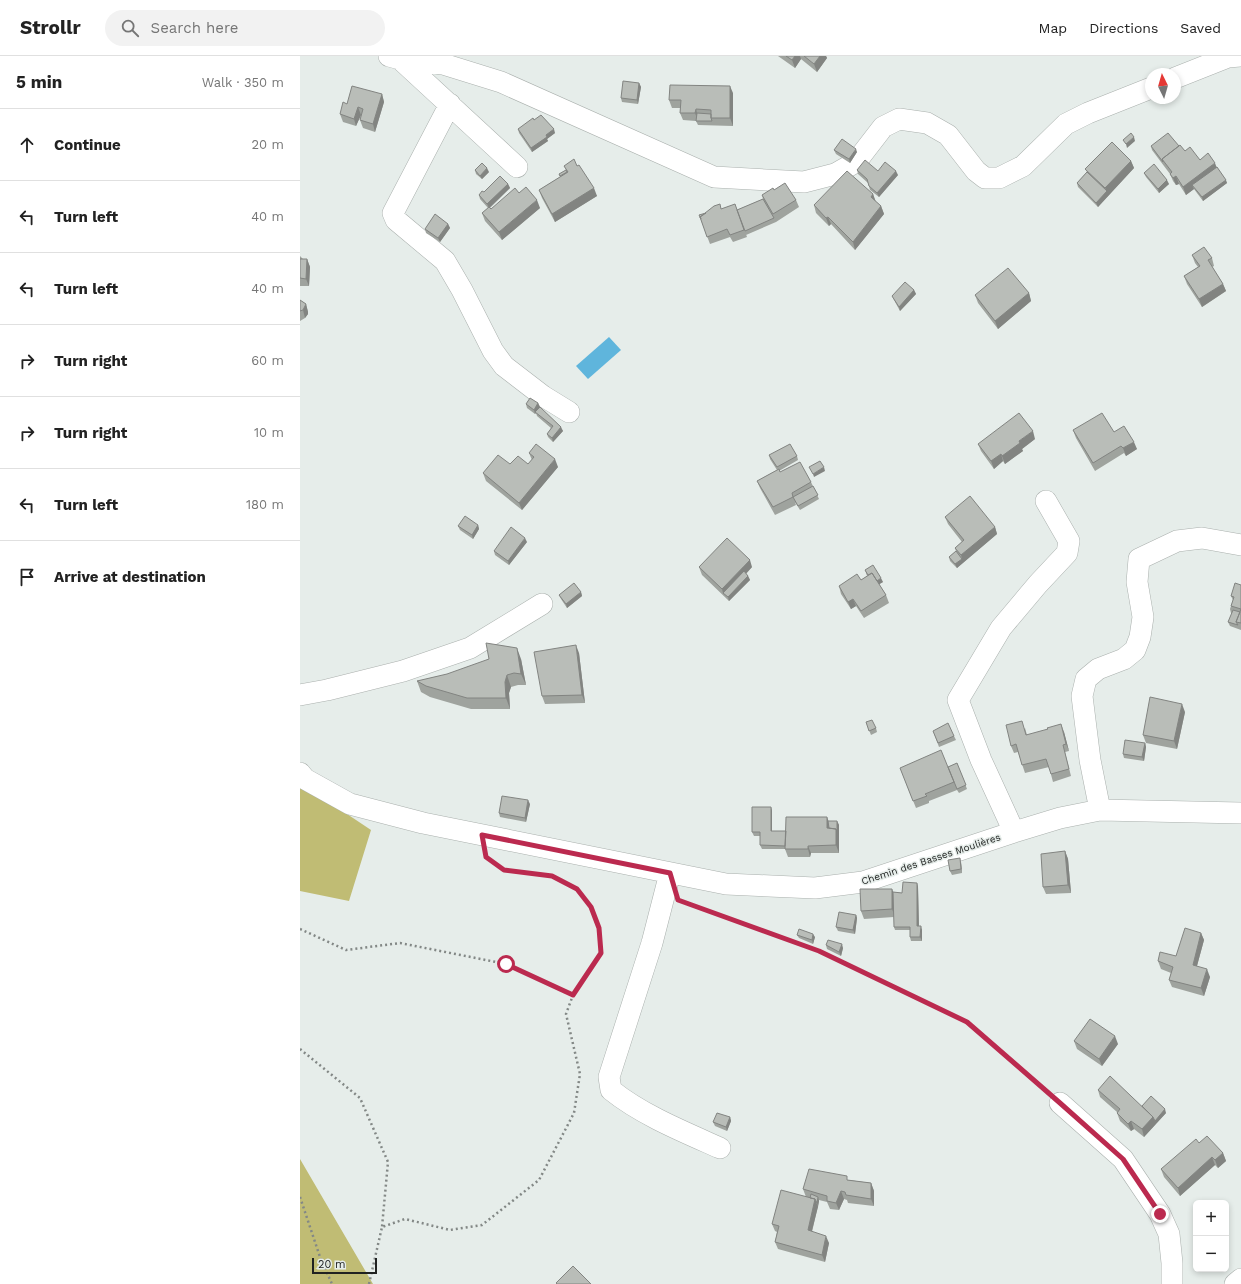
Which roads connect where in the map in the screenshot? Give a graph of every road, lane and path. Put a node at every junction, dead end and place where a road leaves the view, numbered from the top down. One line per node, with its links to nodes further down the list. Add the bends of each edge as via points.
1 (1241, 56): 3 (street, via 1228,57)
2 (395, 58): 4 (street, via 443,64 501,82 714,177 804,182 835,174 856,162 883,127 899,119 927,123 948,135 976,171 986,178 999,178 1023,166 1066,124); 5 (street)
3 (1181, 76)
4 (1145, 90)
5 (450, 104): 6 (street); 7 (street, via 393,213 396,220 445,261 493,351 504,366)
6 (517, 167)
7 (569, 412)
8 (1046, 501): 15 (street, via 1069,542 1067,553 1001,628 958,700 981,760)
9 (1241, 545): 13 (street, via 1202,538 1177,542 1139,559 1137,582 1143,616 1135,650 1124,659 1098,669 1086,679 1082,696 1090,760)
10 (542, 604): 11 (street, via 470,648 404,671)
11 (300, 695)
12 (300, 772): 16 (street, Chemin des Basses Moulières, via 305,779 350,804)
13 (1100, 810): 14 (street, Chemin des Basses Moulières); 15 (street, Chemin des Basses Moulières, via 1060,818)
14 (1241, 813)
15 (1014, 832): 17 (street, Chemin des Basses Moulières, via 863,882 815,888 726,884)
16 (482, 835): 17 (street, Chemin des Basses Moulières); 19 (path, via 486,857 504,870 552,876 577,889 591,907 599,928 601,953)
17 (670, 873): 21 (path, via 678,900 819,951 967,1022); 22 (street, via 652,943 610,1077 611,1090 672,1127)
18 (300, 929): 19 (path, via 346,950 400,943 506,964)
19 (573, 995): 24 (path, via 566,1014 580,1074 574,1113 539,1180 482,1225 450,1230 406,1219)
20 (300, 1049): 24 (path, via 360,1098 388,1162)
21 (1060, 1103): 28 (street, via 1123,1159 1160,1214 1169,1234)
22 (720, 1148)
23 (300, 1197): 26 (path)
24 (382, 1227): 27 (path)
25 (1241, 1279): 29 (street)
26 (332, 1284)
27 (369, 1284)
28 (1172, 1284)
29 (1235, 1284)

